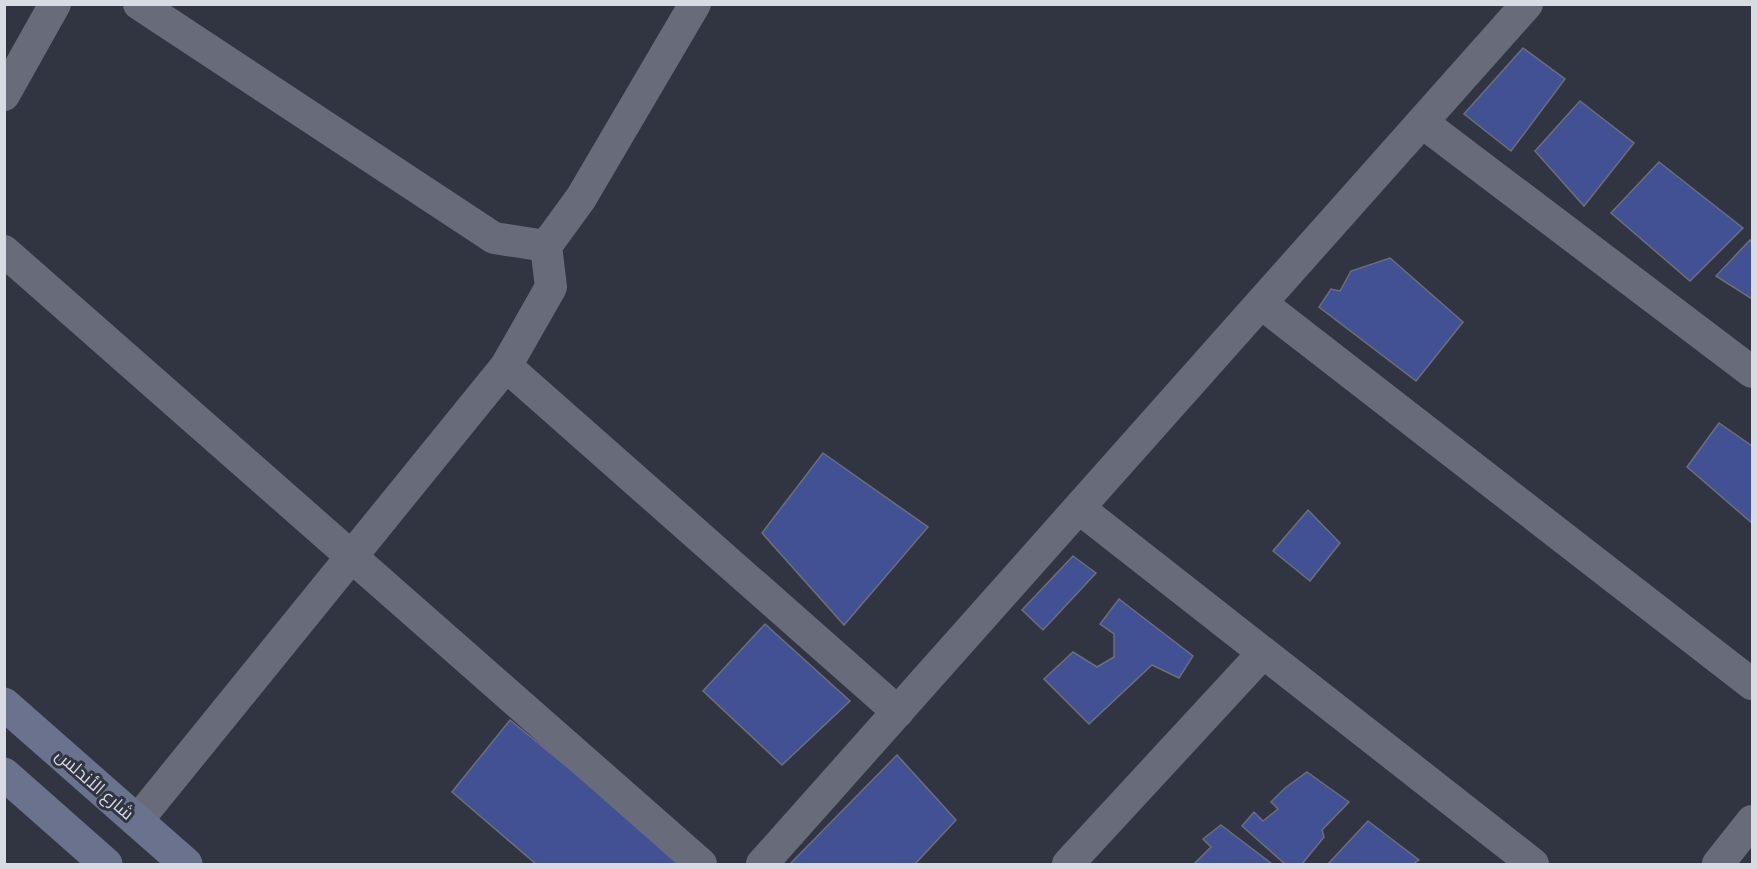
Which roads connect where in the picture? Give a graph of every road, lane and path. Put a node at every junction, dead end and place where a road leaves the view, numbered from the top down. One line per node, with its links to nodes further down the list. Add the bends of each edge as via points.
1 (55, 4): 5 (street)
2 (139, 4): 7 (street, via 494,238)
3 (694, 4): 7 (street, via 581,198)
4 (1527, 4): 6 (street)
5 (4, 95)
6 (1423, 123): 9 (street); 11 (street)
7 (546, 246): 10 (street, via 551,287)
8 (4, 251): 13 (street)
9 (1262, 304): 12 (street); 15 (street)
10 (506, 366): 13 (street); 17 (street)
11 (1752, 372)
12 (1080, 509): 14 (street); 17 (street)
13 (351, 556): 19 (street); 23 (street)
14 (1263, 653): 25 (street); 26 (street)
15 (1752, 684)
16 (4, 704): 19 (main road, شارع الأندلس)
17 (898, 712): 24 (street)
18 (4, 774): 21 (main road)
19 (137, 821): 22 (main road, شارع الأندلس)
20 (1752, 821): 27 (street)
21 (106, 864)
22 (186, 864)
23 (701, 864)
24 (762, 864)
25 (1069, 864)
26 (1533, 864)
27 (1718, 864)

